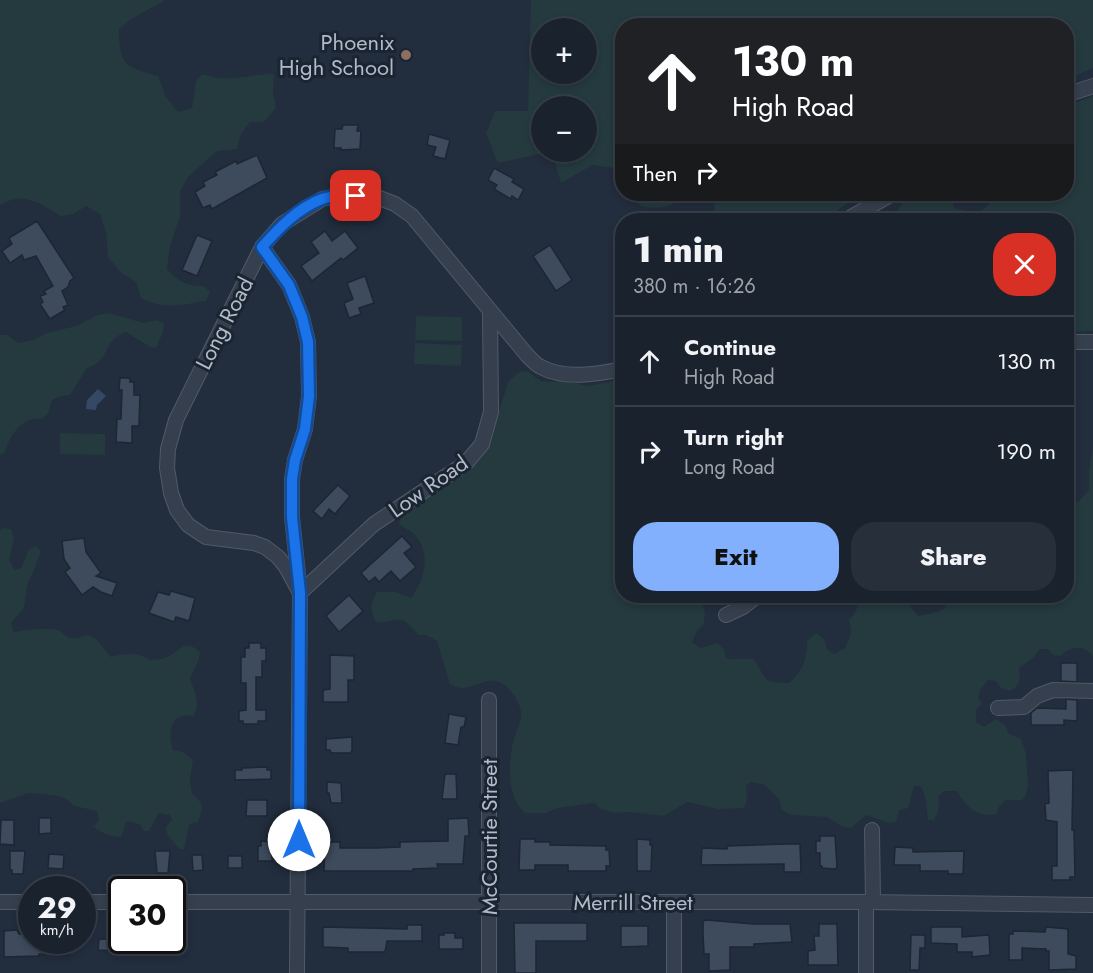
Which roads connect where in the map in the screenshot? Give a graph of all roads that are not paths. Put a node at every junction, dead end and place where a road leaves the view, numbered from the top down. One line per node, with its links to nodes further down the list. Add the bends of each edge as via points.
1 (1093, 86): 2 (street)
2 (1074, 92)
3 (880, 201): 4 (street)
4 (858, 213)
5 (262, 247): 6 (street, Long Road, via 282,224 322,199 377,197 412,216); 10 (street, via 289,285 308,342 309,396 292,479); 10 (street, Long Road, via 176,420 167,468 177,510 188,525 206,537 265,547 286,567)
6 (490, 311): 9 (street, Long Road, via 539,366 562,374); 10 (street, Low Road, via 491,412 476,453 374,524)
7 (1074, 342): 8 (street)
8 (1093, 342)
9 (615, 370)
10 (300, 593): 21 (street)
11 (748, 603): 12 (street)
12 (726, 615)
13 (1093, 691): 15 (street, via 1053,690 1024,707)
14 (489, 700): 17 (street, McCourtie Street)
15 (998, 708)
16 (872, 830): 22 (street)
17 (490, 901): 21 (street, Merrill Street); 23 (street, Merrill Street); 26 (street, McCourtie Street)
18 (0, 902): 19 (street)
19 (18, 902)
20 (186, 902): 21 (street, Merrill Street)
21 (298, 902): 25 (street)
22 (870, 902): 23 (street, Merrill Street); 24 (street, Merrill Street); 28 (street)
23 (674, 903): 27 (street)
24 (1093, 905)
25 (297, 973)
26 (489, 973)
27 (674, 973)
28 (866, 973)

